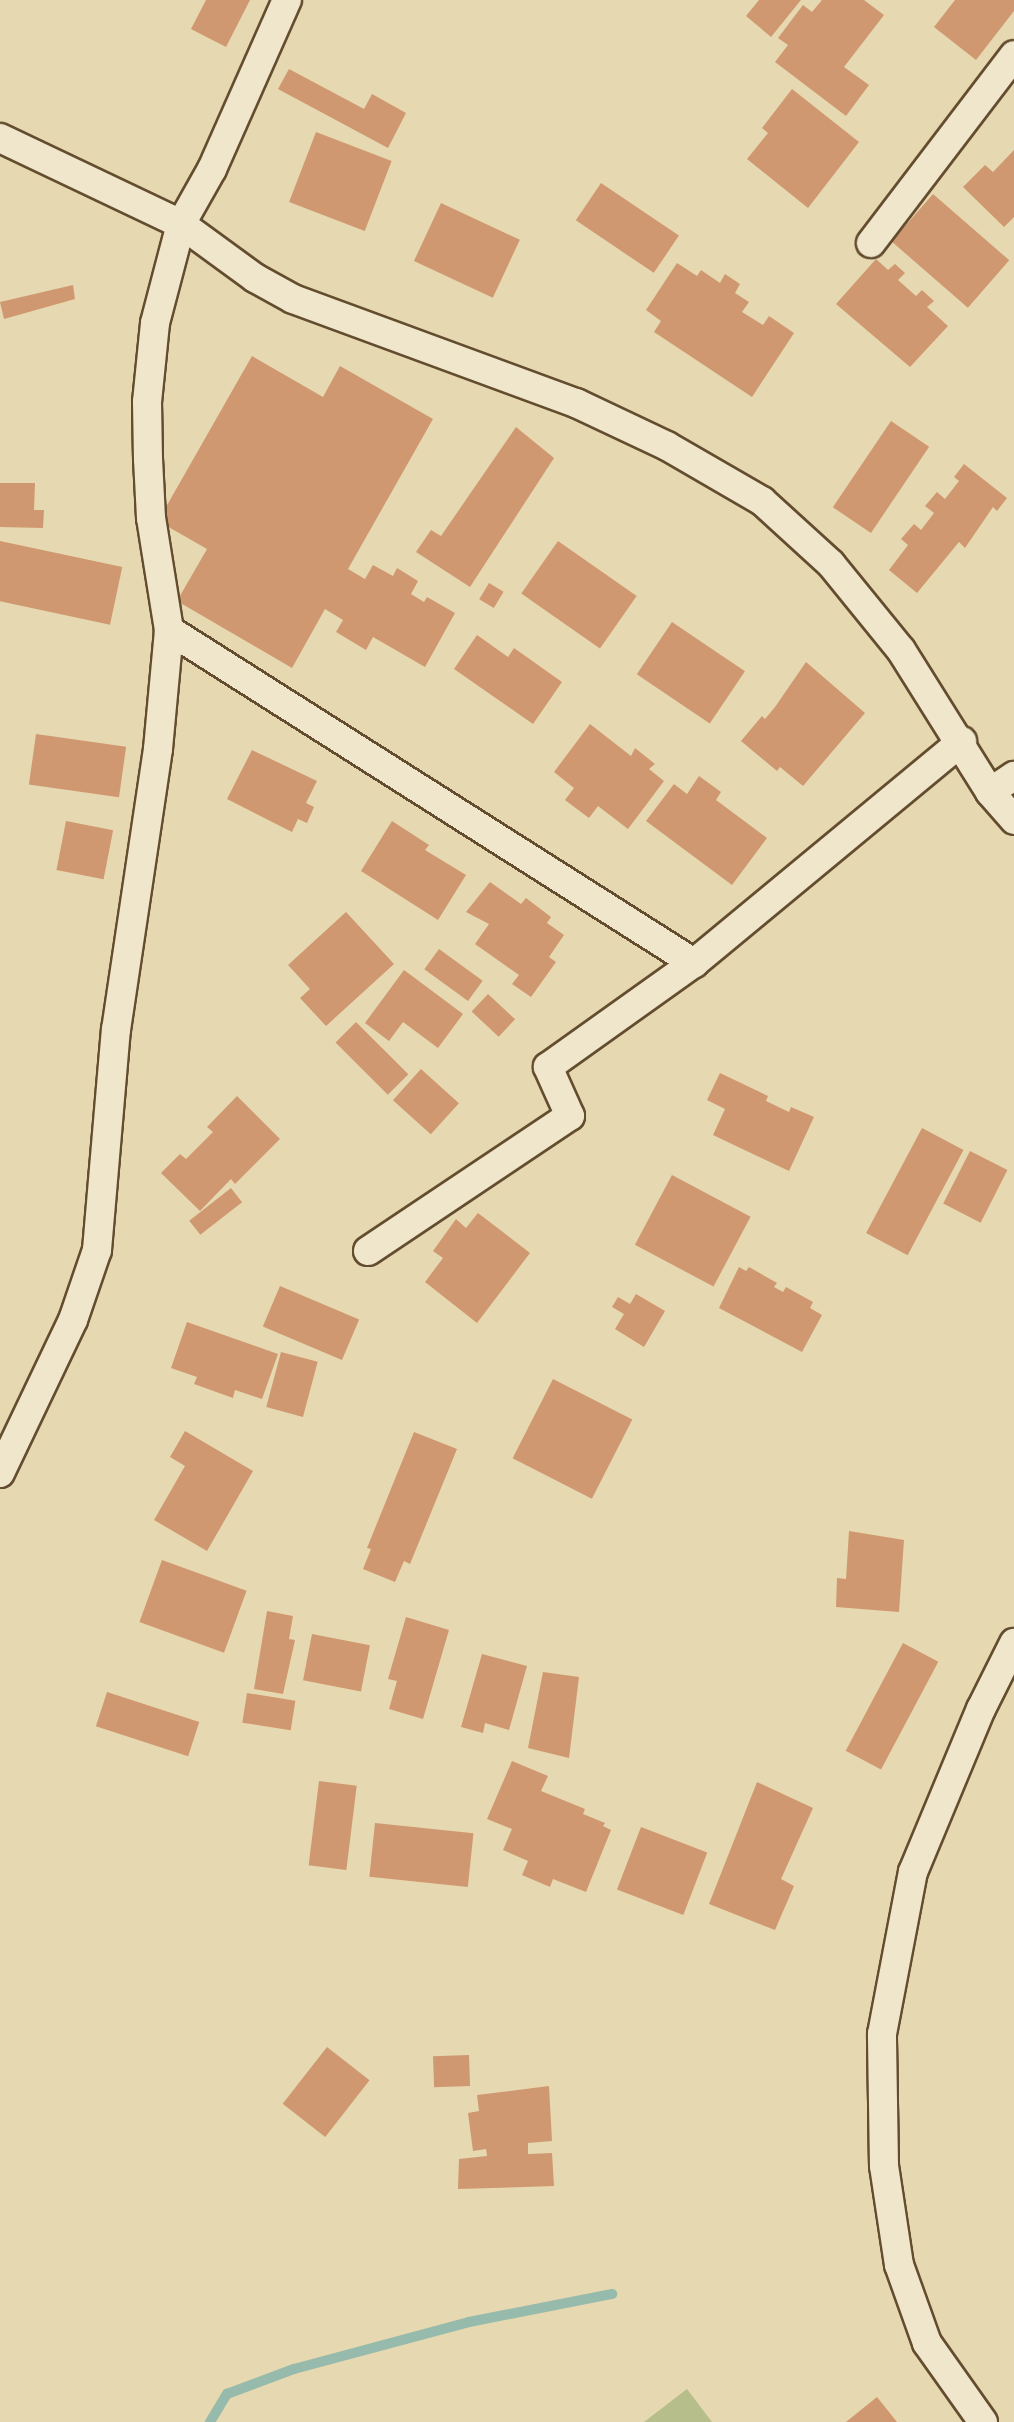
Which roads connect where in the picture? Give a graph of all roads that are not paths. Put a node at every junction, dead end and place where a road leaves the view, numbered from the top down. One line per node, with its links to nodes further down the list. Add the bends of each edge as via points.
1 (287, 0): 4 (street, via 212,169)
2 (1014, 55): 5 (street)
3 (0, 138): 4 (street)
4 (181, 224): 6 (street, via 154,324 147,402 151,518); 7 (street, via 255,278 293,299 576,403 667,446 762,501 831,564 901,650)
5 (871, 243)
6 (169, 630): 11 (street); 13 (street, via 158,749 116,1030 97,1250 73,1320)
7 (962, 741): 9 (street); 11 (street)
8 (1014, 776): 9 (street)
9 (990, 792): 10 (street)
10 (1014, 820)
11 (694, 963): 12 (street, via 548,1067 570,1116)
12 (369, 1251)
13 (0, 1473)
14 (1014, 1643): 15 (street, via 981,1708 913,1872 882,2034 884,2166 899,2265 927,2343)
15 (983, 2422)

